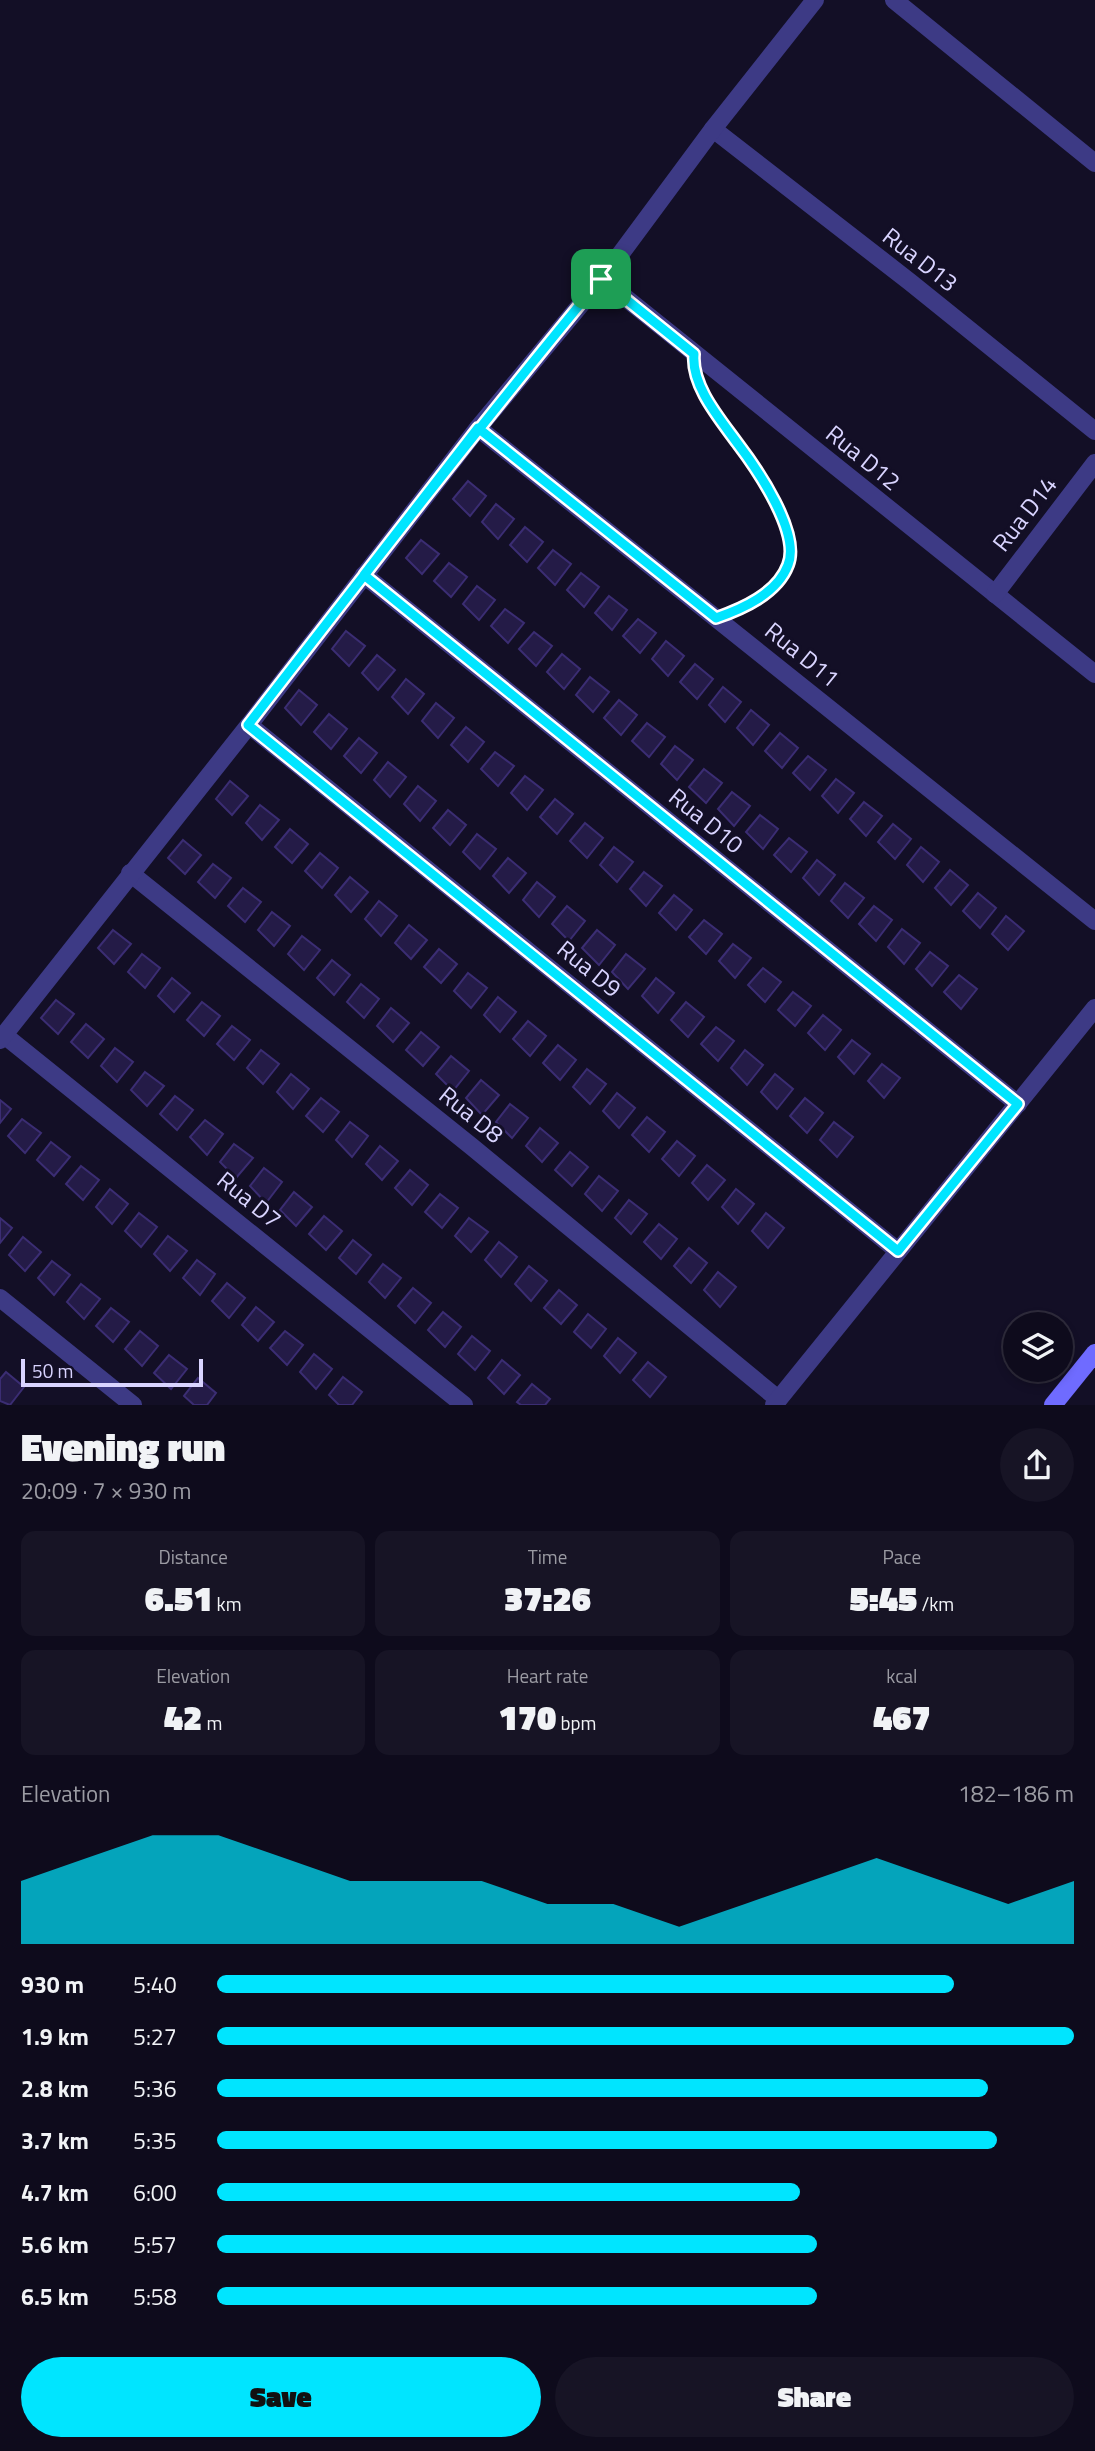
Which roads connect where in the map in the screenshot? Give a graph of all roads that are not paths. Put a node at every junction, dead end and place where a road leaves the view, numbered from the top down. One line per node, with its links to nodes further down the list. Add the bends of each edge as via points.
1 (815, 0): 3 (street)
2 (894, 0): 4 (street)
3 (713, 129): 5 (street); 7 (street, Rua D13)
4 (1095, 163)
5 (601, 279): 6 (street); 10 (street, Rua D12)
6 (478, 428): 9 (street); 14 (street, Rua D11)
7 (1095, 431)
8 (1095, 463): 10 (street, Rua D14)
9 (364, 575): 12 (street); 17 (street, Rua D10)
10 (995, 594): 11 (street, Rua D12)
11 (1095, 674)
12 (248, 725): 13 (street); 18 (street, Rua D9)
13 (130, 873): 16 (street); 21 (street, Rua D8, via 471,1146)
14 (1095, 920)
15 (1095, 1008): 17 (street)
16 (2, 1037): 23 (street, Rua D7)
17 (1018, 1104): 18 (street)
18 (898, 1251): 21 (street)
19 (0, 1298): 22 (street)
20 (1095, 1353): 24 (street)
21 (776, 1402)
22 (132, 1405)
23 (464, 1405)
24 (1053, 1405)

